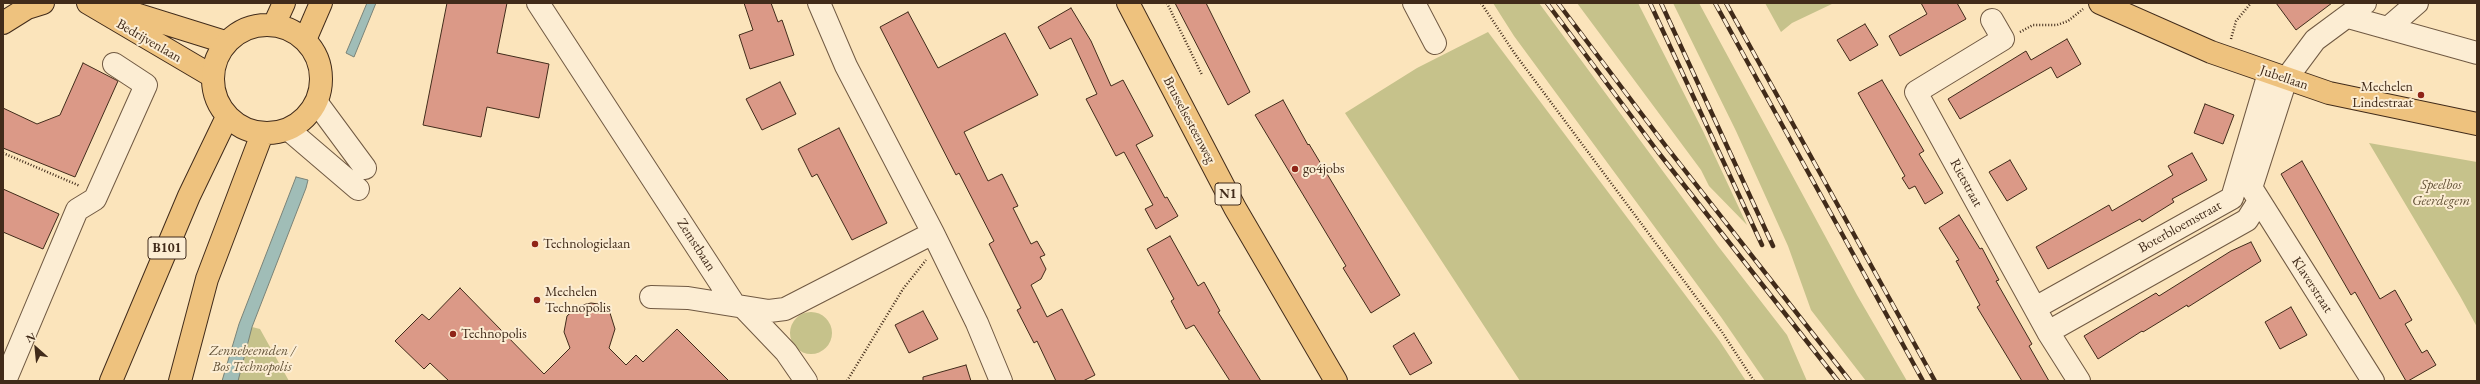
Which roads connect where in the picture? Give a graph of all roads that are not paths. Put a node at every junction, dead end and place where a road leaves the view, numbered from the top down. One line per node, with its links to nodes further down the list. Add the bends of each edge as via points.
1 (43, 3): 15 (main road, via 27,8)
2 (88, 3): 23 (main road, Bedrijvenlaan)
3 (98, 3): 19 (main road, Bedrijvenlaan)
4 (284, 3): 16 (main road)
5 (322, 3): 18 (main road)
6 (538, 3): 35 (street, Zemstbaan)
7 (819, 3): 33 (street, via 846,66)
8 (1128, 3): 43 (main road, Brusselsesteenweg / N1, via 1236,208)
9 (1414, 3): 20 (street)
10 (2365, 3): 13 (street)
11 (2417, 3): 17 (street)
12 (2092, 5): 24 (main road, Jubellaan)
13 (2348, 16): 17 (street); 24 (street, via 2316,40)
14 (1992, 20): 36 (street, Rietstraat, via 2003,39 1916,92)
15 (3, 23)
16 (274, 25): 18 (main road, via 284,27); 19 (main road, via 248,28)
17 (2388, 28): 21 (street)
18 (305, 40): 25 (main road, via 313,51 319,67 321,80)
19 (225, 42): 23 (main road, via 214,61)
20 (1435, 43)
21 (2477, 53)
22 (114, 64): 38 (street, via 146,85 95,199 76,210)
23 (212, 76): 26 (main road, via 216,99)
24 (2277, 76): 27 (main road, Jubellaan, via 2331,94); 32 (street, Boterbloemstraat)
25 (317, 103): 28 (main road, via 310,114); 30 (street)
26 (227, 117): 29 (main road, via 249,131); 39 (main road, B101, via 189,196)
27 (2477, 124)
28 (289, 130): 29 (main road); 31 (street)
29 (262, 134): 40 (main road, via 207,279)
30 (365, 168)
31 (358, 189)
32 (2249, 191): 36 (street, Boterbloemstraat, via 2232,198); 37 (street, Boterbloemstraat, via 2247,220); 45 (street, Klaverstraat)
33 (936, 239): 35 (street, via 785,309 770,310); 42 (street)
34 (651, 297): 35 (street)
35 (739, 305): 41 (street, Zemstbaan, via 786,352)
36 (2035, 308): 37 (street, Rietstraat)
37 (2048, 332): 44 (street, Rietstraat)
38 (5, 381)
39 (111, 381)
40 (180, 381)
41 (806, 381)
42 (1001, 381)
43 (1336, 381)
44 (2078, 381)
45 (2373, 381)

